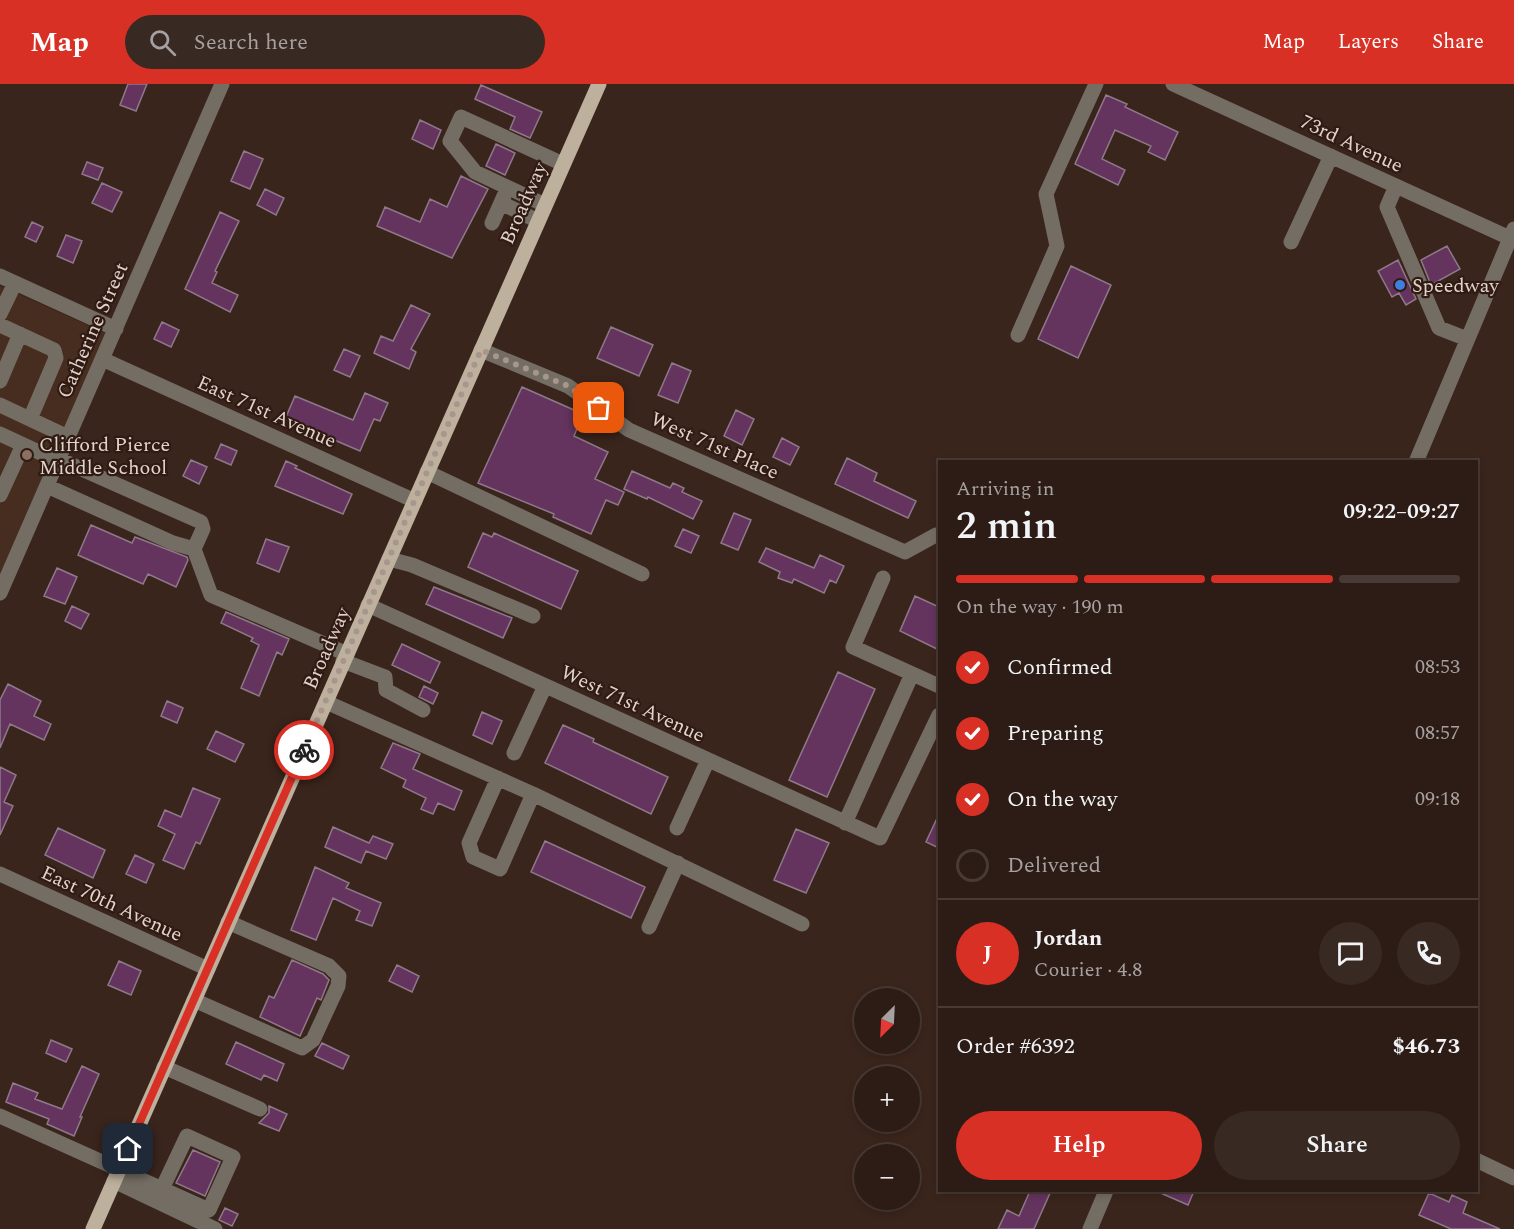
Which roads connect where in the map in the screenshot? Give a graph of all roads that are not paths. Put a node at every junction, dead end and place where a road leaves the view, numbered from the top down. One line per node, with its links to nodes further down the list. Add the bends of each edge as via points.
1 (222, 84): 19 (street, Catherine Street)
2 (599, 84): 6 (main road, Broadway)
3 (1096, 84): 21 (street, via 1046,194 1057,246)
4 (1173, 84): 5 (street, 73rd Avenue)
5 (1331, 156): 7 (street, 73rd Avenue); 14 (street)
6 (563, 164): 8 (street, via 461,117 450,141 475,172); 10 (main road, Broadway)
7 (1396, 186): 13 (street, 73rd Avenue); 22 (street, via 1387,207 1439,328)
8 (508, 188): 9 (street); 10 (street)
9 (501, 203): 11 (street); 12 (street)
10 (545, 205): 11 (main road, Broadway)
11 (538, 221): 23 (main road, Broadway)
12 (492, 223)
13 (1513, 236): 22 (street)
14 (1291, 242)
15 (0, 276): 16 (street)
16 (15, 283): 17 (street); 19 (street)
17 (0, 314)
18 (0, 325): 20 (street)
19 (116, 329): 24 (street, Catherine Street)
20 (20, 334): 25 (street); 27 (street, via 54,350 56,358)
21 (1018, 335)
22 (1467, 339): 32 (street)
23 (481, 350): 33 (main road, Broadway); 37 (street, West 71st Place, via 568,386 630,430 905,552)
24 (102, 359): 29 (street, Catherine Street); 36 (street, East 71st Avenue)
25 (0, 381)
26 (0, 405): 27 (street)
27 (30, 419): 29 (street)
28 (0, 434): 30 (street)
29 (68, 437): 31 (street, Catherine Street)
30 (23, 445): 31 (street); 35 (street)
31 (58, 460): 34 (street, Catherine Street); 38 (street, via 201,522 203,529)
32 (1417, 460)
33 (427, 472): 36 (main road, Broadway); 40 (street)
34 (47, 486): 38 (street, via 172,543); 42 (street, Catherine Street)
35 (0, 495)
36 (415, 501): 39 (main road, Broadway)
37 (936, 535)
38 (195, 549): 45 (street, via 211,595)
39 (389, 559): 43 (main road, Broadway); 44 (street)
40 (642, 574)
41 (883, 578): 46 (street, via 853,647)
42 (0, 593)
43 (368, 605): 45 (main road, Broadway); 47 (street, West 71st Avenue)
44 (533, 616)
45 (345, 658): 49 (main road, Broadway); 50 (street, via 385,677 386,690)
46 (912, 674): 48 (street); 56 (street)
47 (545, 686): 52 (street); 53 (street, West 71st Avenue)
48 (938, 686)
49 (326, 702): 54 (street); 60 (main road, Broadway)
50 (423, 710)
51 (938, 717): 56 (street, West 71st Avenue, via 880,838)
52 (514, 753)
53 (708, 760): 56 (street, West 71st Avenue); 57 (street)
54 (498, 778): 55 (street); 55 (street, via 469,843 473,857 500,869)
55 (533, 794): 58 (street)
56 (845, 823)
57 (677, 828)
58 (678, 863): 61 (street); 62 (street)
59 (0, 876): 63 (street, East 70th Avenue)
60 (228, 922): 63 (main road, Broadway); 64 (street, via 329,966 339,976 338,986 313,1040 302,1048)
61 (802, 924)
62 (649, 927)
63 (208, 969): 64 (main road, Broadway)
64 (194, 1000): 65 (main road, Broadway)
65 (164, 1067): 66 (street); 69 (main road, Broadway)
66 (260, 1109)
67 (0, 1116): 69 (street)
68 (1478, 1161): 70 (street)
69 (117, 1175): 71 (street); 73 (main road, Broadway); 74 (street)
70 (1514, 1178)
71 (162, 1189): 71 (street, via 209,1210 233,1156 187,1136)
72 (1106, 1192): 75 (street)
73 (93, 1229)
74 (215, 1229)
75 (1090, 1229)

